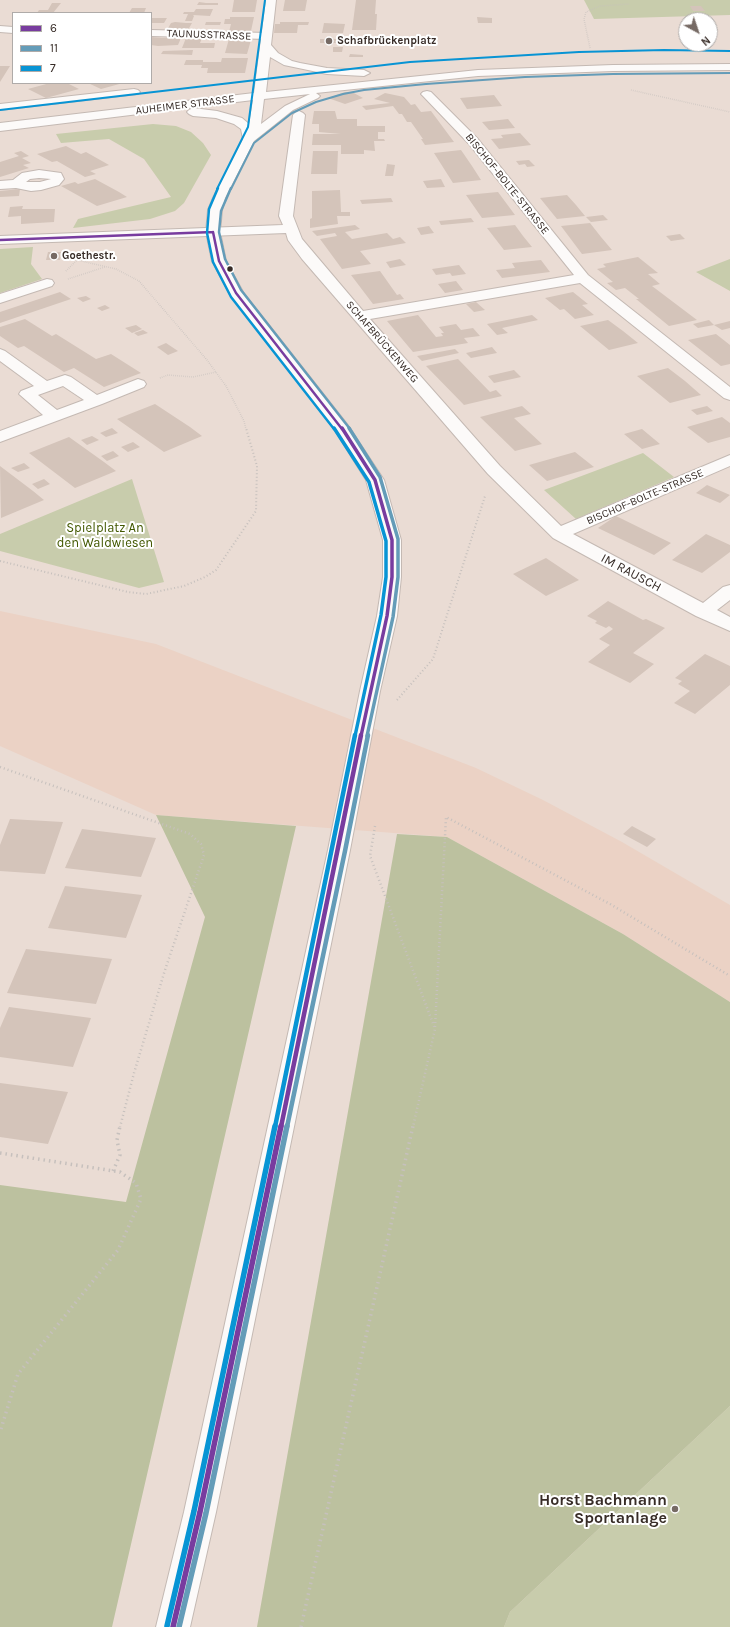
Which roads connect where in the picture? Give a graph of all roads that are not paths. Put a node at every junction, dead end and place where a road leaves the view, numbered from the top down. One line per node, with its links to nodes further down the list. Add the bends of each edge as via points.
1 (271, 0): 5 (street)
2 (0, 29): 3 (street)
3 (12, 30)
4 (152, 33): 5 (street, TAUNUSSTRASSE)
5 (266, 41): 8 (street, via 274,55 288,63); 9 (street)
6 (730, 57): 8 (street, AUHEIMER STRASSE, via 664,56 433,66)
7 (730, 68): 8 (street, AUHEIMER STRASSE, via 613,68)
8 (364, 78): 9 (street, AUHEIMER STRASSE); 17 (street, via 302,101)
9 (260, 91): 13 (street, AUHEIMER STRASSE); 15 (street, AUHEIMER STRASSE); 17 (street, via 254,129)
10 (134, 92): 12 (street)
11 (427, 94): 23 (street, BISCHOF-BOLTE-STRASSE, via 473,141)
12 (0, 107)
13 (147, 110): 16 (street, AUHEIMER STRASSE); 17 (street, via 228,117 247,128)
14 (299, 115): 20 (street, SCHAFBRÜCKENWEG, via 286,208)
15 (0, 116)
16 (0, 127)
17 (249, 139): 21 (street, via 219,198)
18 (16, 184): 19 (street)
19 (0, 185)
20 (290, 228): 21 (street); 26 (street, SCHAFBRÜCKENWEG, via 307,256)
21 (213, 232): 22 (street); 39 (street, via 219,261 236,293 341,427 375,480 392,540 392,577 387,616 339,850)
22 (0, 240)
23 (583, 278): 26 (street); 30 (street, BISCHOF-BOLTE-STRASSE)
24 (47, 283): 25 (street)
25 (0, 299)
26 (360, 316): 35 (street, SCHAFBRÜCKENWEG, via 494,470)
27 (0, 354): 29 (street)
28 (138, 384): 31 (street)
29 (45, 387): 31 (street, via 65,380); 32 (street, via 27,394)
30 (730, 395)
31 (96, 400): 32 (street)
32 (55, 416): 33 (street)
33 (0, 437)
34 (730, 460): 35 (street, BISCHOF-BOLTE-STRASSE)
35 (559, 534): 37 (street, IM RAUSCH)
36 (730, 591): 37 (street)
37 (703, 612): 38 (street, IM RAUSCH)
38 (730, 625)
39 (173, 1627)

